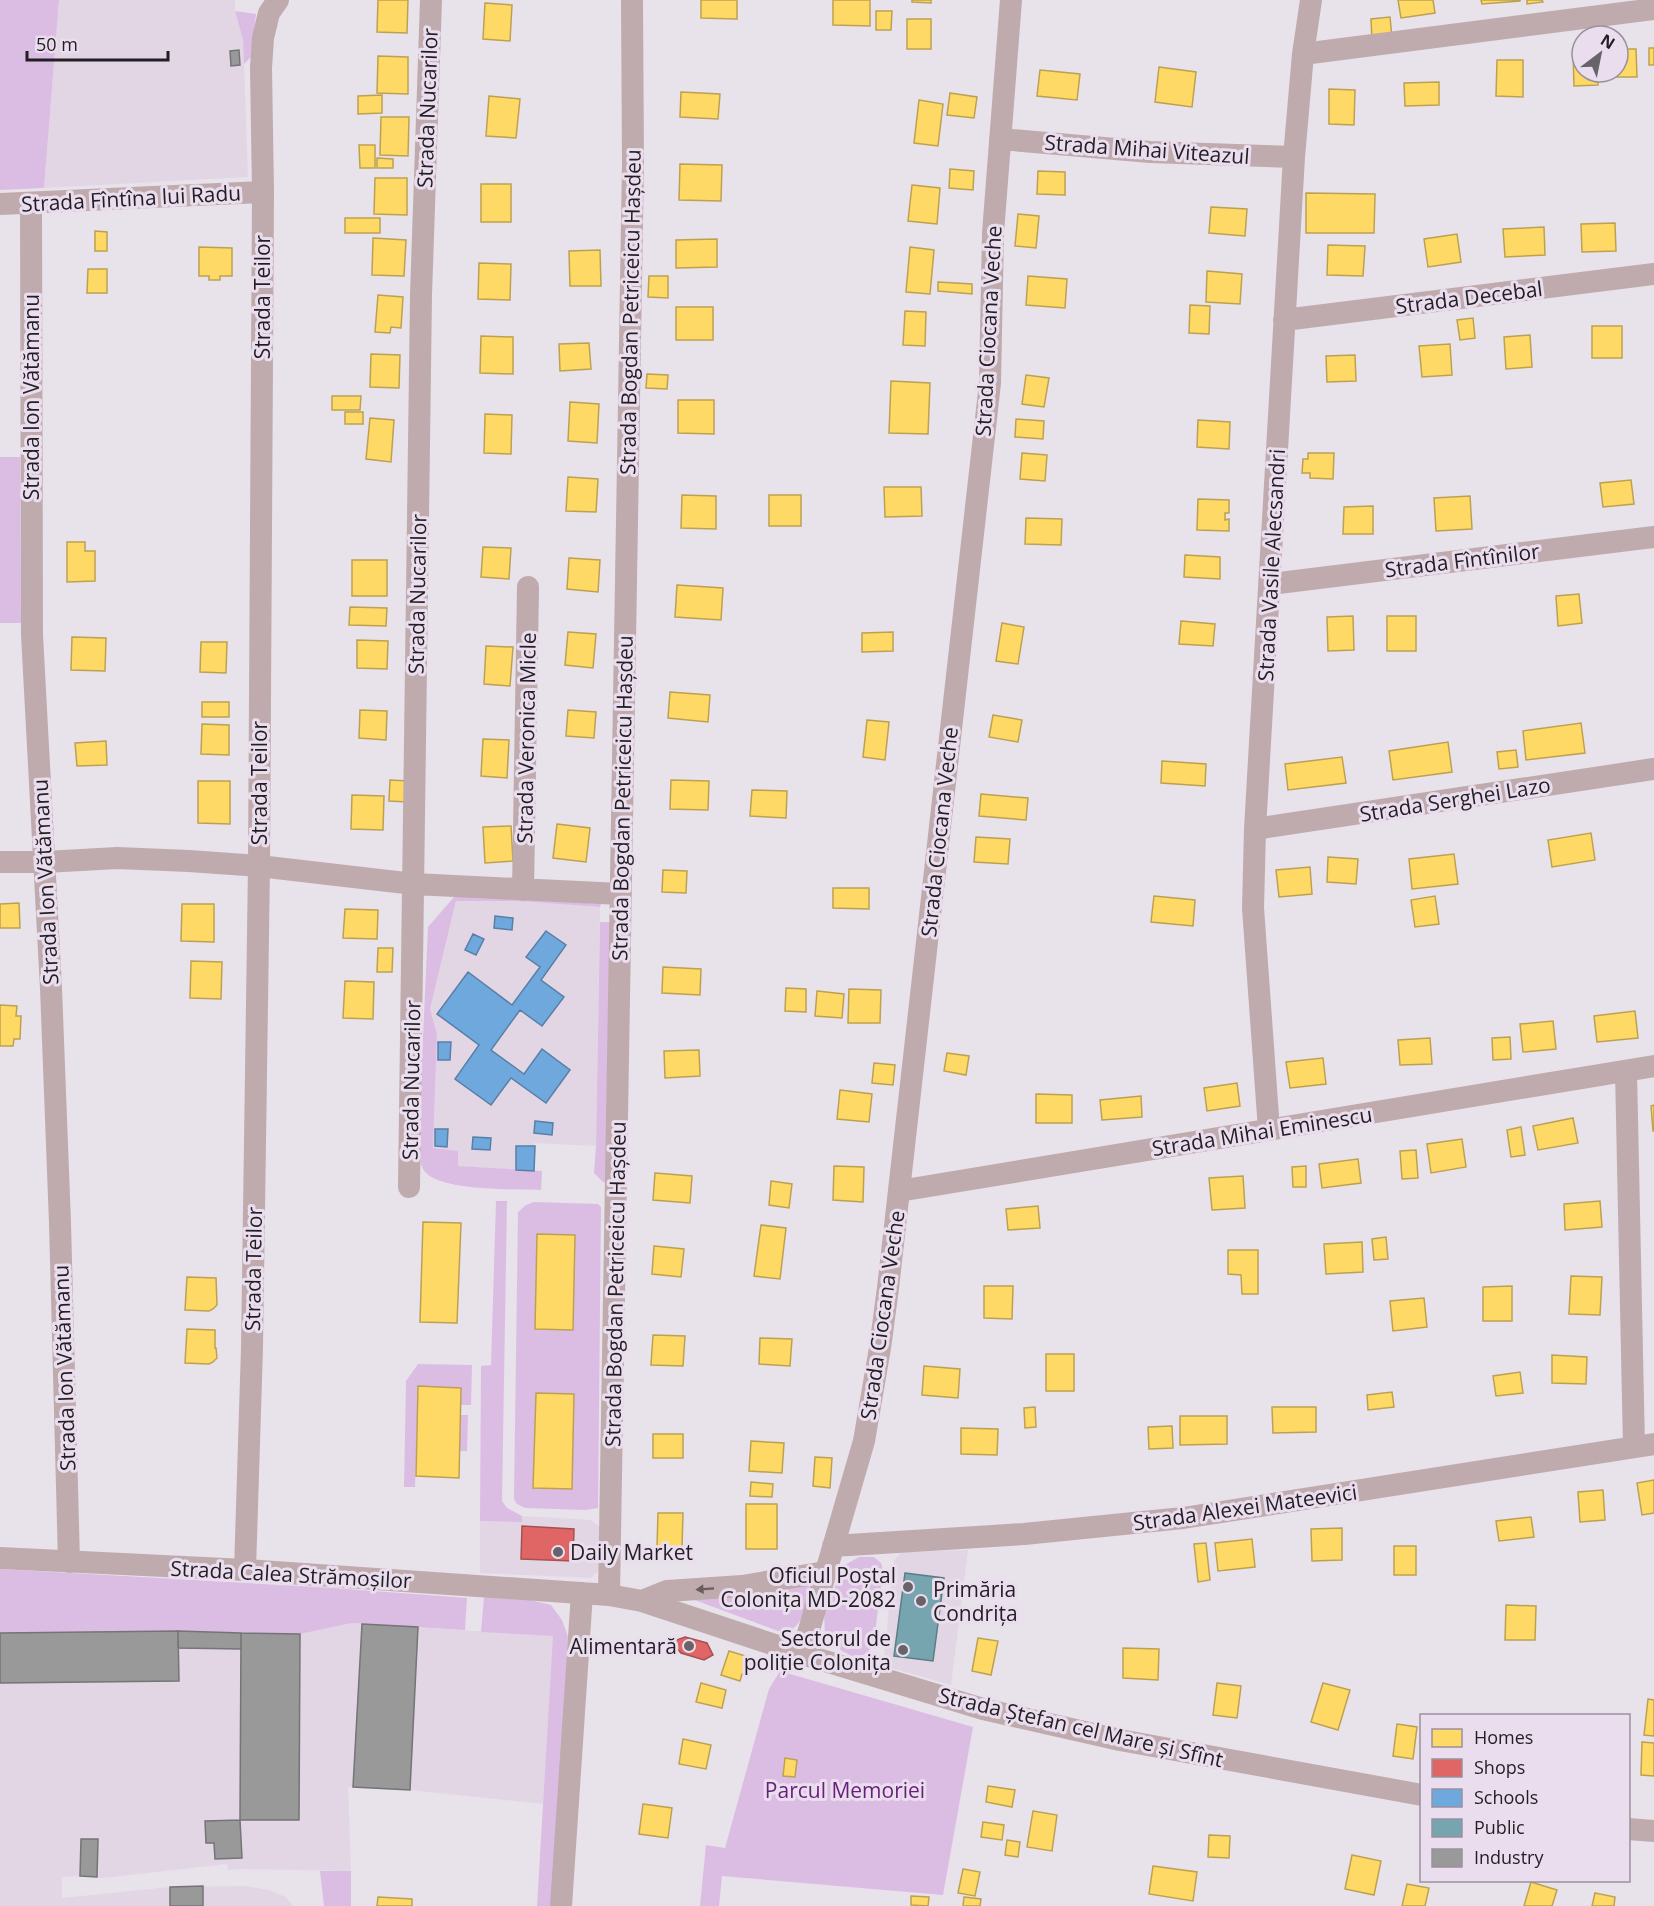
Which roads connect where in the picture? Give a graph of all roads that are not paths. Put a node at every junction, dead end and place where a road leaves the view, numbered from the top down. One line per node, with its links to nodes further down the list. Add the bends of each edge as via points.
1 (278, 0): 10 (street, Strada Teilor, via 269,14 263,38)
2 (431, 0): 23 (street, Strada Nucarilor, via 421,295)
3 (632, 0): 25 (street, Strada Bogdan Petriceicu Hașdeu, via 633,164)
4 (1011, 0): 8 (street, Strada Ciocana Veche)
5 (1311, 0): 7 (street, Strada Vasile Alecsandri)
6 (1654, 9): 7 (street)
7 (1303, 54): 9 (street, Strada Vasile Alecsandri)
8 (1000, 138): 9 (street, Strada Mihai Viteazul, via 1150,152); 30 (street, Strada Ciocana Veche, via 993,233 990,383)
9 (1294, 157): 14 (street, Strada Vasile Alecsandri)
10 (263, 192): 11 (street, Strada Fîntîna lui Radu); 22 (street, Strada Teilor)
11 (31, 203): 12 (street, Strada Fîntîna lui Radu); 21 (street, Strada Ion Vătămanu, via 32,635)
12 (0, 204)
13 (1654, 274): 14 (street, Strada Decebal)
14 (1284, 320): 16 (street, Strada Vasile Alecsandri)
15 (1654, 537): 16 (street, Strada Fîntînilor)
16 (1270, 584): 19 (street, Strada Vasile Alecsandri)
17 (528, 587): 24 (street, Strada Veronica Micle)
18 (1654, 769): 19 (street, Strada Serghei Lazo)
19 (1255, 829): 28 (street, Strada Vasile Alecsandri, via 1253,908)
20 (0, 862): 21 (street)
21 (45, 862): 22 (street, via 117,858); 34 (street, Strada Ion Vătămanu)
22 (259, 866): 23 (street); 35 (street, Strada Teilor)
23 (414, 884): 24 (street); 29 (street, Strada Nucarilor)
24 (523, 890): 25 (street)
25 (620, 894): 38 (street, Strada Bogdan Petriceicu Hașdeu)
26 (1654, 1066): 27 (street, Strada Mihai Eminescu)
27 (1626, 1071): 28 (street, Strada Mihai Eminescu); 31 (street)
28 (1269, 1130): 30 (street, Strada Mihai Eminescu)
29 (409, 1187)
30 (899, 1191): 32 (street, Strada Ciocana Veche, via 864,1441)
31 (1644, 1445): 32 (street, Strada Alexei Mateevici, via 1183,1518 1024,1534)
32 (833, 1546): 36 (street, Strada Ciocana Veche)
33 (0, 1558): 34 (street, Strada Calea Strămoșilor)
34 (69, 1562): 35 (street, Strada Calea Strămoșilor)
35 (245, 1570): 37 (street, Strada Calea Strămoșilor)
36 (825, 1572): 39 (street, one-way to 39, via 742,1586 668,1591); 40 (street, Strada Ciocana Veche)
37 (582, 1593): 38 (street, Strada Calea Strămoșilor); 44 (street)
38 (609, 1595): 39 (street, Strada Ștefan cel Mare și Sfînt)
39 (642, 1601): 40 (street, Strada Ștefan cel Mare și Sfînt)
40 (802, 1654): 41 (street, Strada Ștefan cel Mare și Sfînt, via 983,1709 1120,1740)
41 (1420, 1795)
42 (1630, 1829): 43 (street)
43 (1654, 1831)
44 (561, 1906)

